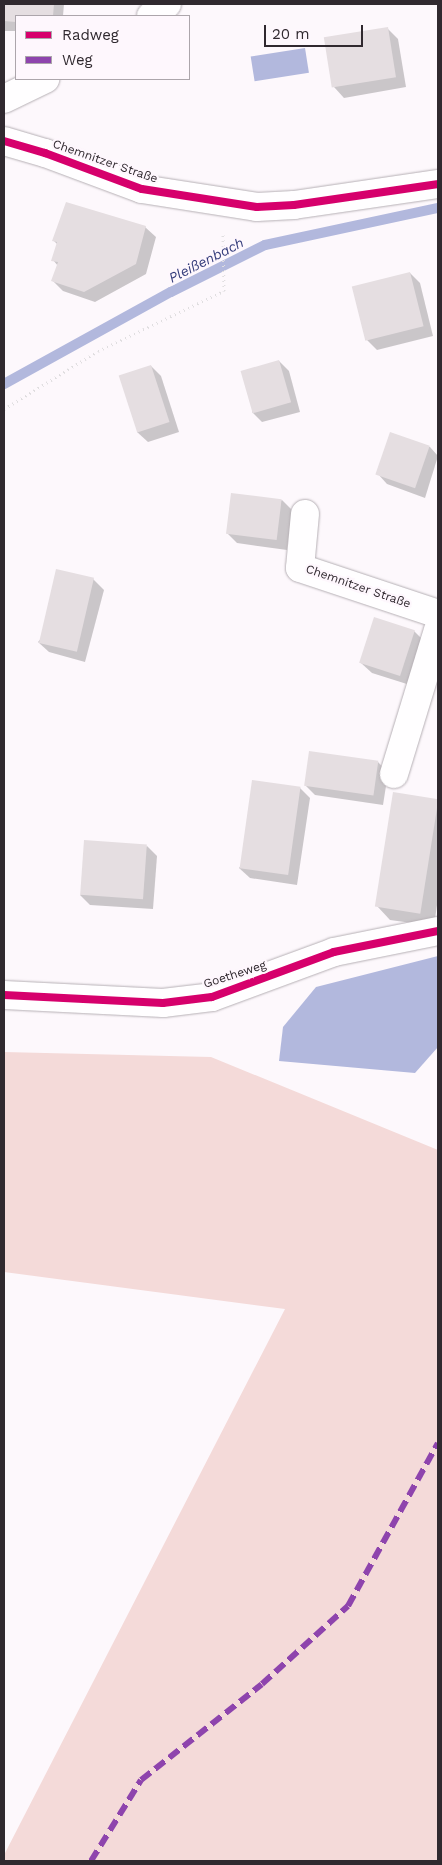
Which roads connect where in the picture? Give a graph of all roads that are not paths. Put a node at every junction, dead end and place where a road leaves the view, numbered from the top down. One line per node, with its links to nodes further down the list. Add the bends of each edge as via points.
1 (167, 4): 2 (street)
2 (152, 15)
3 (43, 80): 4 (street)
4 (4, 99)
5 (4, 141): 6 (street, Chemnitzer Straße, via 142,189 257,206 294,205)
6 (438, 184)
7 (306, 514): 8 (street, Chemnitzer Straße, via 300,568)
8 (438, 614)
9 (438, 630): 10 (street)
10 (394, 774)
11 (438, 931): 12 (street, Goetheweg, via 334,952 212,997 163,1003)
12 (4, 995)

